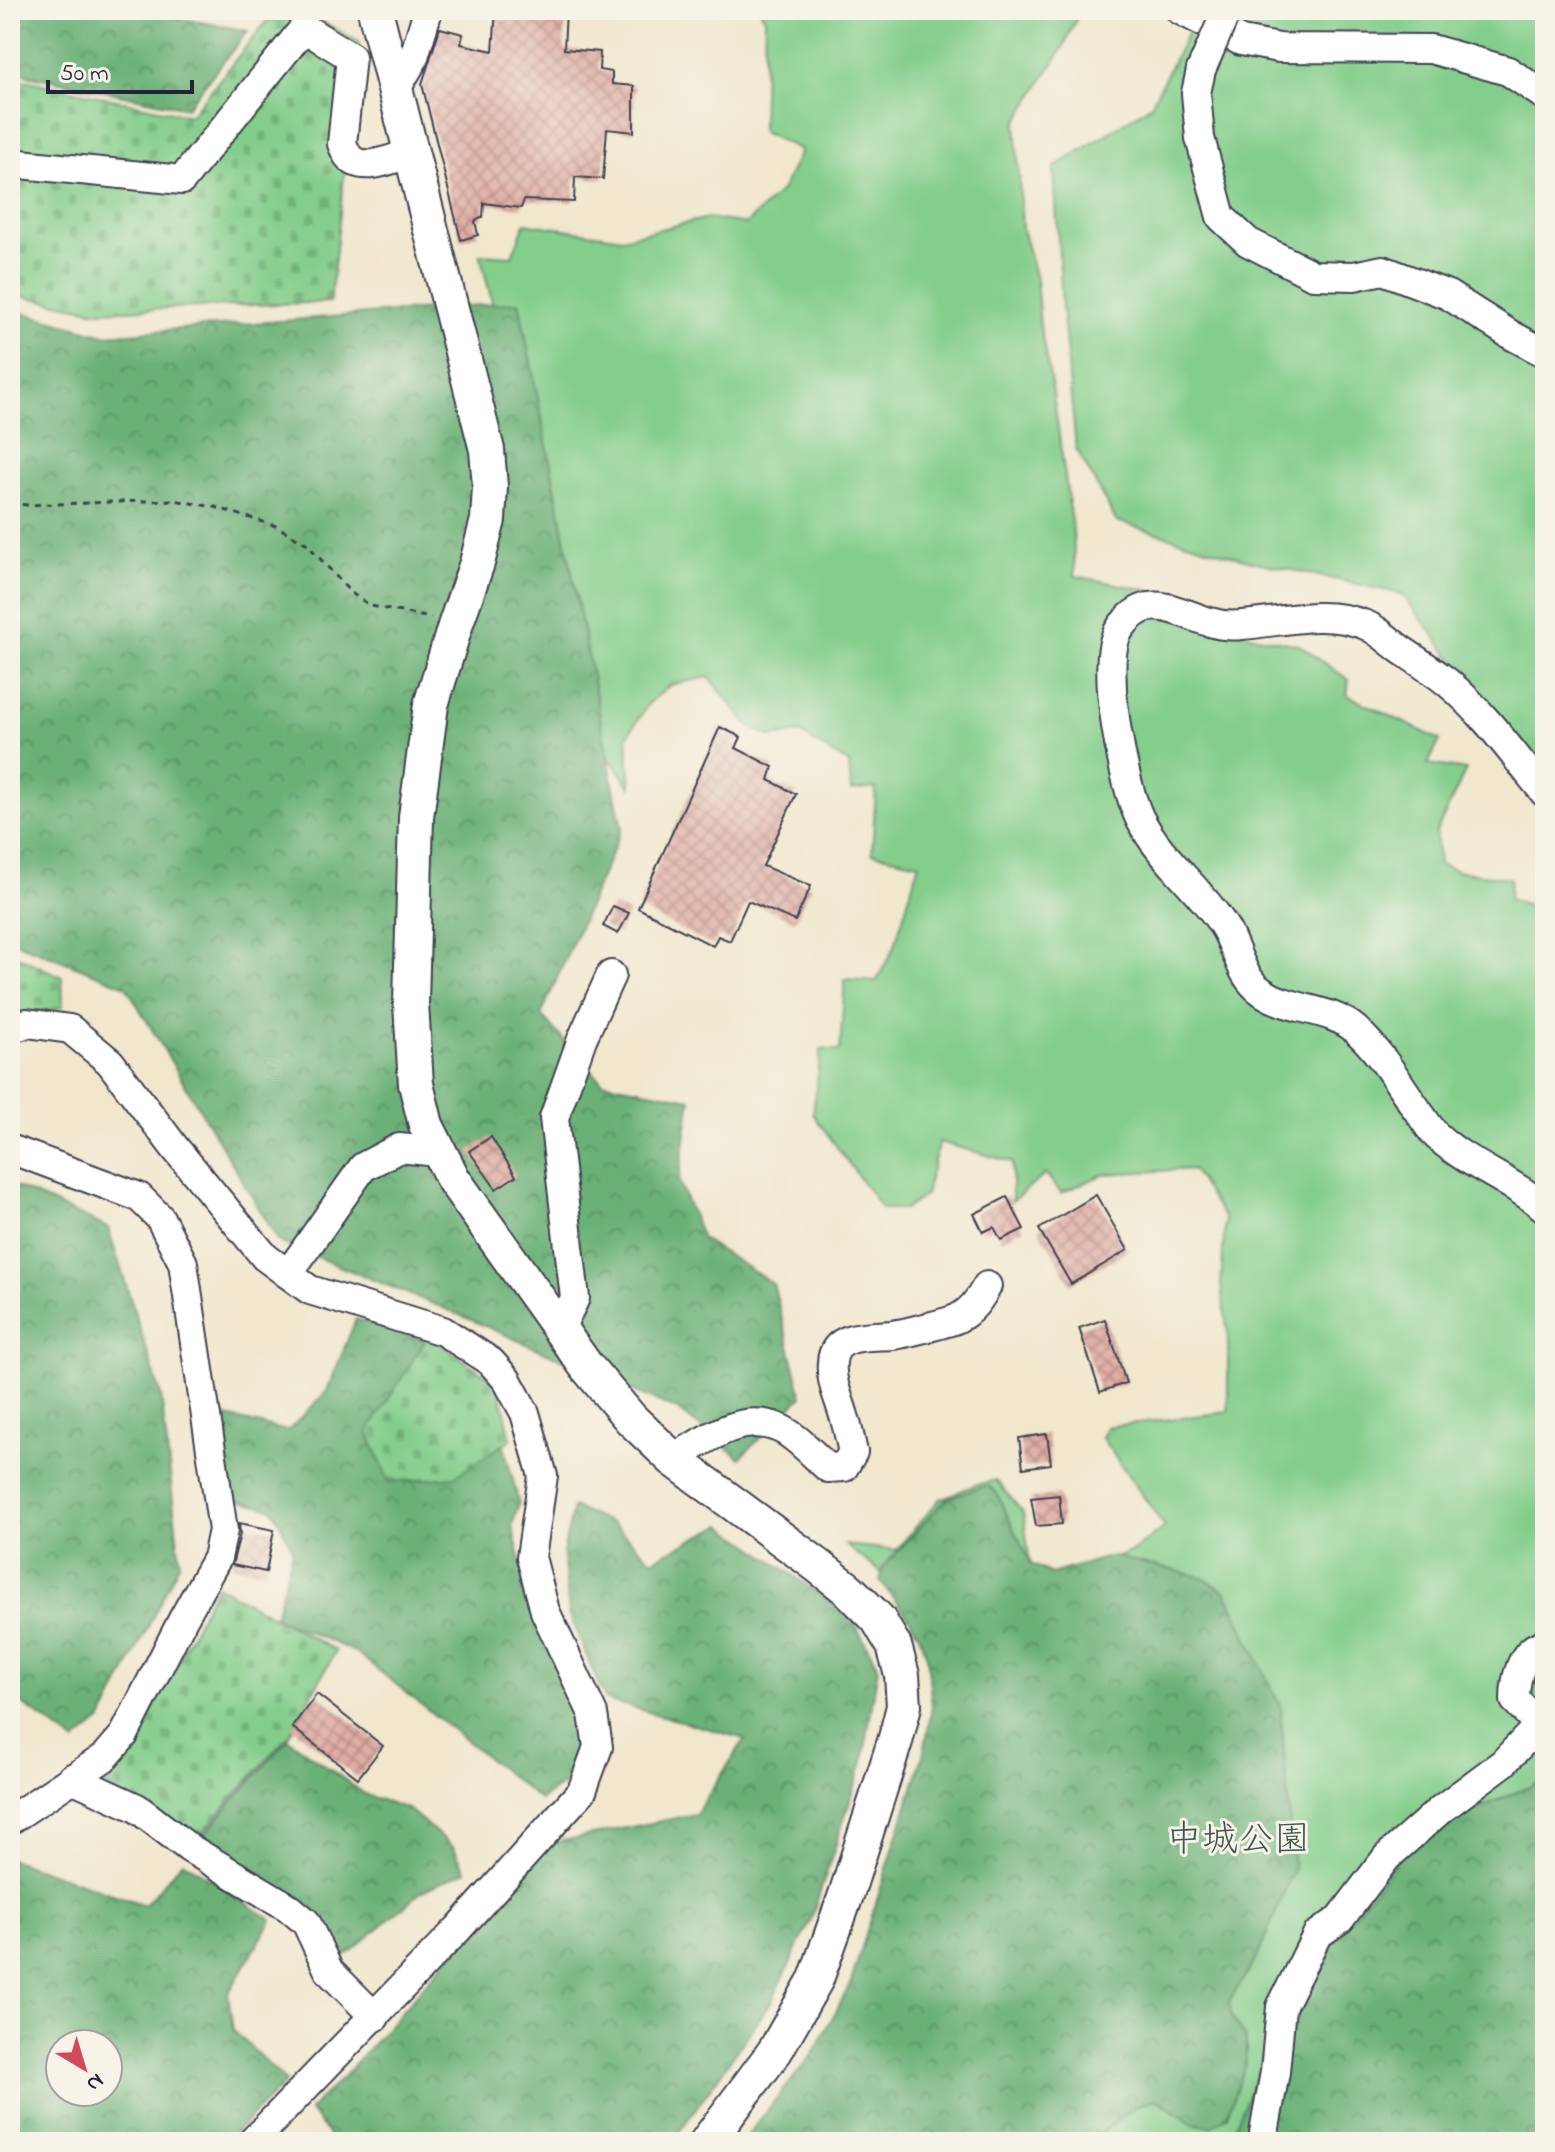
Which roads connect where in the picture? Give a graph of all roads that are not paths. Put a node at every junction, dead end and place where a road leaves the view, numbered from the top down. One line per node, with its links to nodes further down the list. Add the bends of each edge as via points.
1 (375, 10): 5 (main road)
2 (428, 10): 5 (street, via 413,60)
3 (1180, 10): 6 (street, via 1241,41 1279,48 1431,49 1508,71)
4 (1227, 10): 9 (street, bridge, via 1196,93 1200,138 1221,217 1248,242 1313,275 1383,270 1448,295)
5 (396, 89): 7 (main road)
6 (1545, 96)
7 (411, 153): 8 (street, via 372,164 348,156 342,144 351,57 304,28 182,180); 14 (main road, via 487,450 490,487 477,563 431,705 416,817 411,1004 416,1084)
8 (10, 163)
9 (1545, 353)
10 (1545, 793): 15 (street, via 1449,683 1365,624 1296,617 1240,625 1163,607 1143,608 1127,619 1115,638 1111,673 1117,742 1139,817 1158,848 1225,927 1251,982 1274,998 1354,1028 1435,1134)
11 (611, 975): 18 (street, via 554,1118 575,1298)
12 (10, 1029): 16 (street, via 27,1023 70,1029 110,1062 265,1257)
13 (10, 1149): 22 (street, via 139,1197 160,1218 183,1263 223,1530 217,1558 124,1735 105,1757)
14 (438, 1152): 16 (street, via 399,1148 363,1167); 18 (main road)
15 (1545, 1208)
16 (288, 1274): 24 (street, via 310,1290 443,1331 491,1362 507,1380 525,1413 543,1476 531,1557 545,1611 593,1714 598,1747 582,1791)
17 (987, 1286): 19 (street, via 958,1319 893,1335 847,1339 833,1352 834,1386 853,1452 844,1467 828,1468 777,1427 754,1423 732,1425)
18 (560, 1329): 19 (main road, via 631,1419)
19 (673, 1459): 26 (main road, via 849,1590 878,1619 894,1646 904,1706 816,1979 775,2051)
20 (1545, 1644): 21 (street, via 1524,1660 1515,1684 1515,1700)
21 (1542, 1726): 27 (street, via 1387,1857 1340,1919 1317,1935 1281,2007)
22 (72, 1778): 23 (street); 24 (street, via 137,1808 189,1848 288,1907 306,1922 329,1971)
23 (10, 1820)
24 (375, 2017): 25 (street)
25 (252, 2142)
26 (707, 2142)
27 (1264, 2142)

